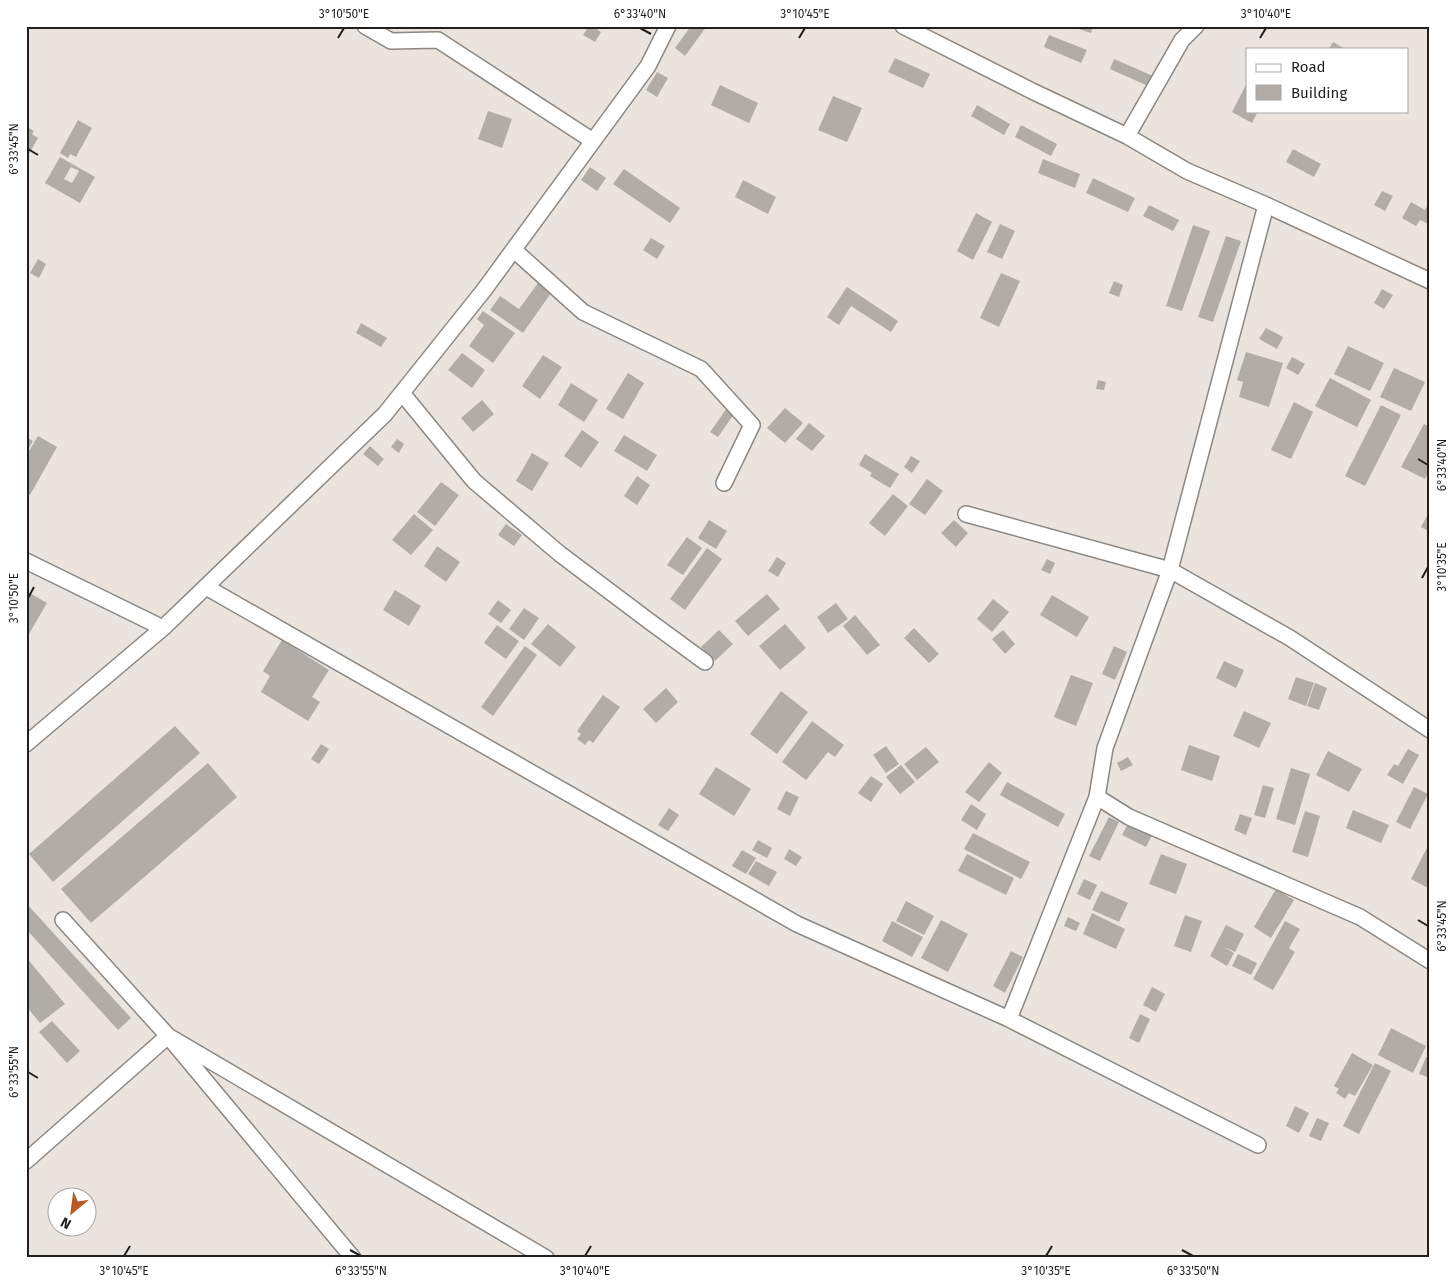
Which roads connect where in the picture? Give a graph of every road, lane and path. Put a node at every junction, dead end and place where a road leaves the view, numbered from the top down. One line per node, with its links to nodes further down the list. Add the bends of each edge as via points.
1 (365, 26): 6 (street, via 391,41 438,40)
2 (668, 26): 6 (street, via 648,66)
3 (903, 26): 5 (street)
4 (1196, 26): 5 (street, via 1182,40)
5 (1127, 136): 7 (street, via 1187,171)
6 (593, 141): 8 (street)
7 (1266, 205): 9 (street); 14 (street)
8 (514, 250): 10 (street); 11 (street, via 582,312 702,369 752,425)
9 (1430, 281)
10 (402, 393): 15 (street, via 385,414); 17 (street, via 474,481 560,554)
11 (724, 483)
12 (966, 514): 14 (street)
13 (26, 561): 16 (street)
14 (1170, 570): 18 (street, via 1290,638); 20 (street, via 1105,748)
15 (206, 587): 16 (street); 23 (street, via 797,924)
16 (163, 628): 19 (street)
17 (705, 662)
18 (1430, 730)
19 (26, 744)
20 (1097, 797): 22 (street, via 1129,817 1360,917); 23 (street)
21 (63, 920): 24 (street)
22 (1430, 962)
23 (1009, 1019): 25 (street)
24 (168, 1036): 26 (street); 27 (street); 28 (street)
25 (1258, 1145)
26 (26, 1162)
27 (353, 1258)
28 (546, 1258)

